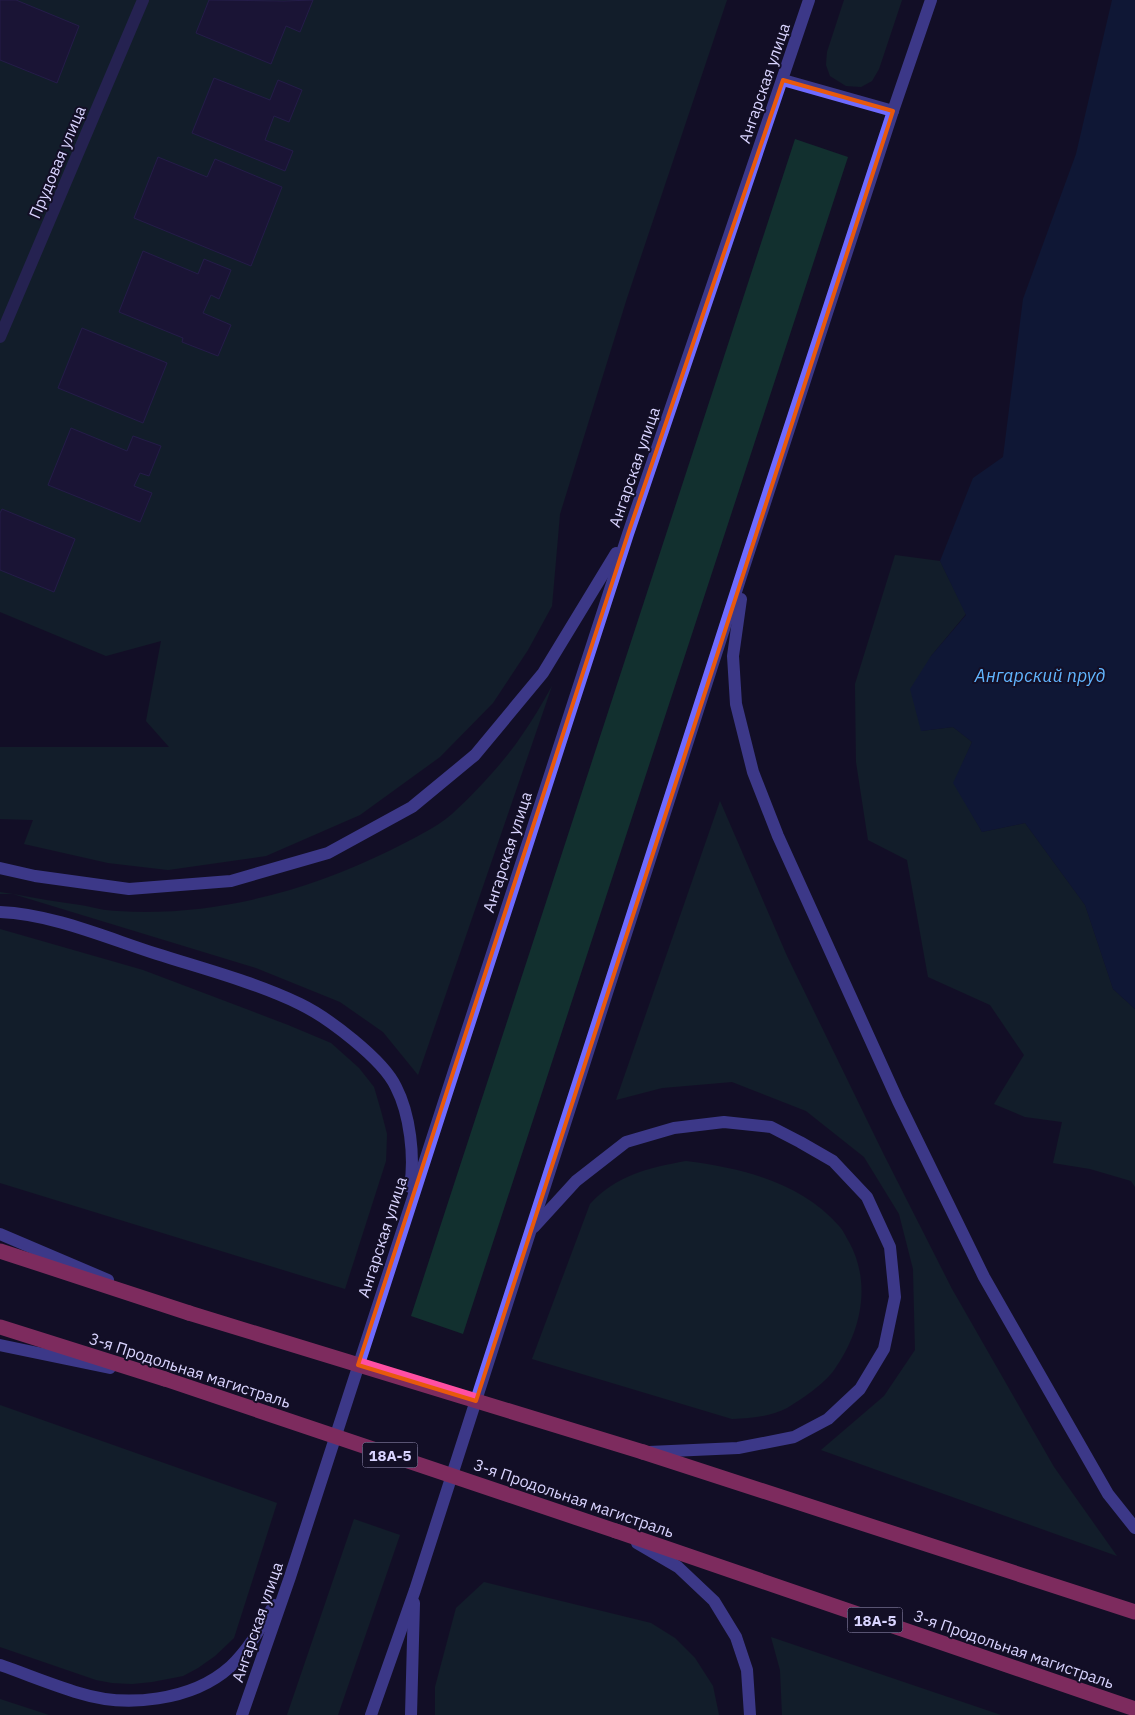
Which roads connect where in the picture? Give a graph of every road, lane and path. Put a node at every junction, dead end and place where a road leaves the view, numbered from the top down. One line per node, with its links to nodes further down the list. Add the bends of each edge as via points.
1 (143, 0): 6 (street, Прудовая улица)
2 (809, 0): 4 (main road, Ангарская улица)
3 (931, 0): 5 (main road)
4 (783, 80): 5 (main road); 7 (main road, Ангарская улица)
5 (893, 111): 8 (main road)
6 (0, 337)
7 (628, 534): 9 (main road, via 542,673 475,756 412,807 328,853 231,881 129,889); 11 (main road, Ангарская улица)
8 (744, 567): 12 (main road); 20 (main road, via 733,656 736,704 753,772 778,836 898,1101 984,1277 1108,1494)
9 (0, 868)
10 (0, 912): 11 (main road, via 72,926 247,983 300,1004 342,1031 373,1058 396,1085 405,1110 412,1178)
11 (405, 1219): 22 (main road, Ангарская улица)
12 (531, 1231): 19 (main road, via 576,1181 626,1142 674,1128 724,1122 771,1127 800,1142 833,1161 867,1197 890,1247 895,1297 884,1349 860,1389 828,1419 794,1437 738,1448); 23 (main road)
13 (0, 1234): 15 (main road)
14 (0, 1251): 15 (highway)
15 (188, 1314): 19 (highway, bridge)
16 (0, 1327): 18 (highway, 3-я Продольная магистраль / 18А-5)
17 (0, 1345): 18 (main road)
18 (166, 1379): 21 (highway, 3-я Продольная магистраль / 18А-5, bridge)
19 (643, 1452): 24 (highway)
20 (1135, 1528)
21 (616, 1531): 26 (highway, 3-я Продольная магистраль / 18А-5); 30 (main road, via 678,1566 714,1601 736,1637 747,1670)
22 (290, 1577): 25 (main road, via 256,1636 230,1667 206,1684 179,1693 150,1700 80,1694); 27 (main road, Ангарская улица)
23 (415, 1590): 28 (main road); 29 (main road)
24 (1135, 1612)
25 (0, 1665)
26 (1135, 1709)
27 (242, 1715)
28 (371, 1715)
29 (411, 1715)
30 (750, 1715)

